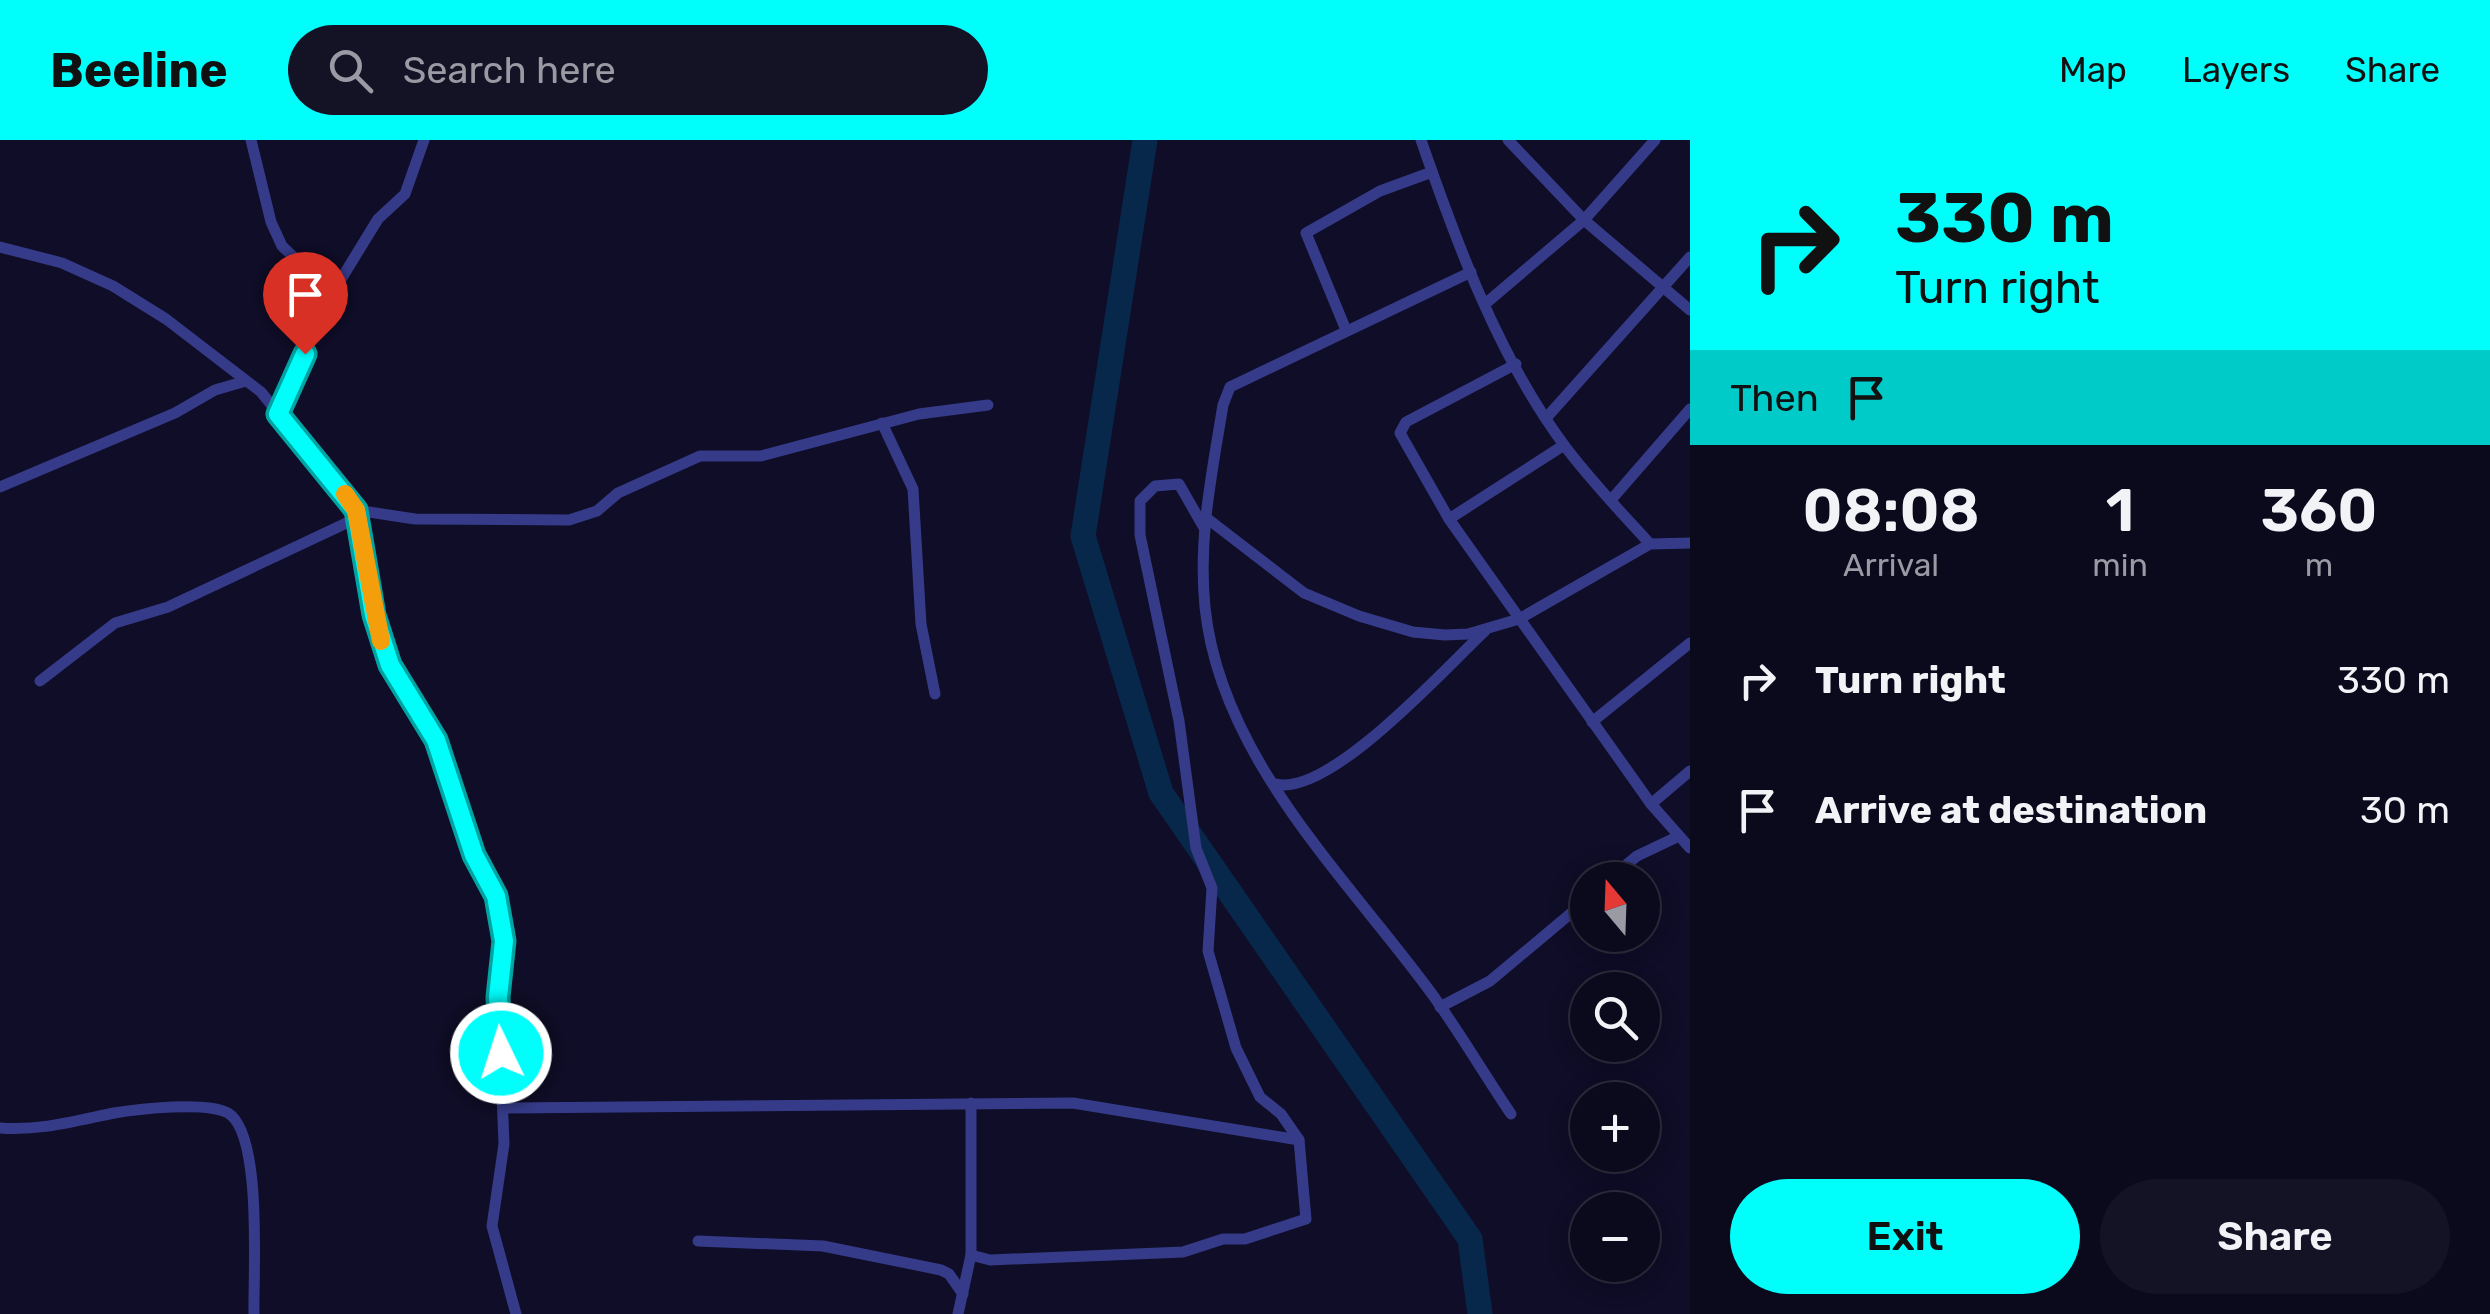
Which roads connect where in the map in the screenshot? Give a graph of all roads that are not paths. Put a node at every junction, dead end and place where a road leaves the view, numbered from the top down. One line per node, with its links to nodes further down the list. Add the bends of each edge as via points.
1 (251, 140): 12 (street, via 282,246)
2 (424, 140): 12 (street, via 405,194 378,220)
3 (1420, 140): 6 (street)
4 (1654, 140): 7 (street)
5 (1513, 142): 7 (street)
6 (1432, 172): 10 (street); 15 (street, via 1380,191 1306,233)
7 (1584, 220): 11 (street); 13 (street)
8 (0, 247): 17 (street, via 62,262 113,286)
9 (1690, 257): 11 (street)
10 (1472, 272): 13 (street); 15 (street)
11 (1662, 289): 14 (street); 21 (street)
12 (332, 294): 20 (street)
13 (1484, 304): 16 (street)
14 (1690, 310)
15 (1346, 330): 28 (street, via 1230,386)
16 (1516, 364): 21 (street); 27 (street, via 1401,427)
17 (246, 380): 20 (street); 24 (street)
18 (988, 406): 22 (street)
19 (1690, 409): 25 (street)
20 (278, 414): 26 (street)
21 (1547, 417): 23 (street)
22 (882, 422): 26 (street, via 761,456 700,456 618,494 597,512 569,520); 35 (street, via 913,489 921,624)
23 (1564, 445): 25 (street); 27 (street)
24 (0, 487)
25 (1611, 500): 30 (street)
26 (356, 514): 34 (street, via 182,601 115,623); 46 (street, via 385,652 400,688 436,740 474,855 500,906)
27 (1449, 519): 31 (street)
28 (1204, 521): 32 (street, via 1304,593 1359,616 1445,635); 38 (street, via 1205,610 1213,650 1234,708); 49 (street, via 1179,484 1155,486 1140,501 1140,536 1174,691 1196,848 1212,888 1208,952 1228,1027 1260,1097)
29 (1690, 543): 30 (street)
30 (1650, 544): 31 (street)
31 (1519, 619): 32 (street); 36 (street)
32 (1488, 628): 38 (street, via 1340,764 1296,785)
33 (1690, 644): 36 (street)
34 (40, 680)
35 (934, 694)
36 (1592, 722): 39 (street)
37 (1690, 771): 39 (street)
38 (1276, 784): 44 (street, via 1323,860)
39 (1651, 804): 40 (street)
40 (1679, 836): 41 (street); 42 (street)
41 (1690, 848)
42 (1630, 862)
43 (1570, 915): 44 (street, via 1490,980)
44 (1440, 1007): 47 (street)
45 (971, 1103): 46 (street); 49 (street, via 1073,1104); 51 (street)
46 (503, 1108): 54 (street, via 492,1226)
47 (1511, 1114)
48 (0, 1128): 53 (street, via 58,1126 117,1112 226,1112 240,1129 250,1164)
49 (1299, 1140): 51 (street, via 1306,1219 1183,1252 990,1260)
50 (698, 1241): 52 (street, via 823,1246 941,1270)
51 (972, 1255): 52 (street)
52 (964, 1294): 55 (street)
53 (254, 1314)
54 (516, 1314)
55 (958, 1314)

